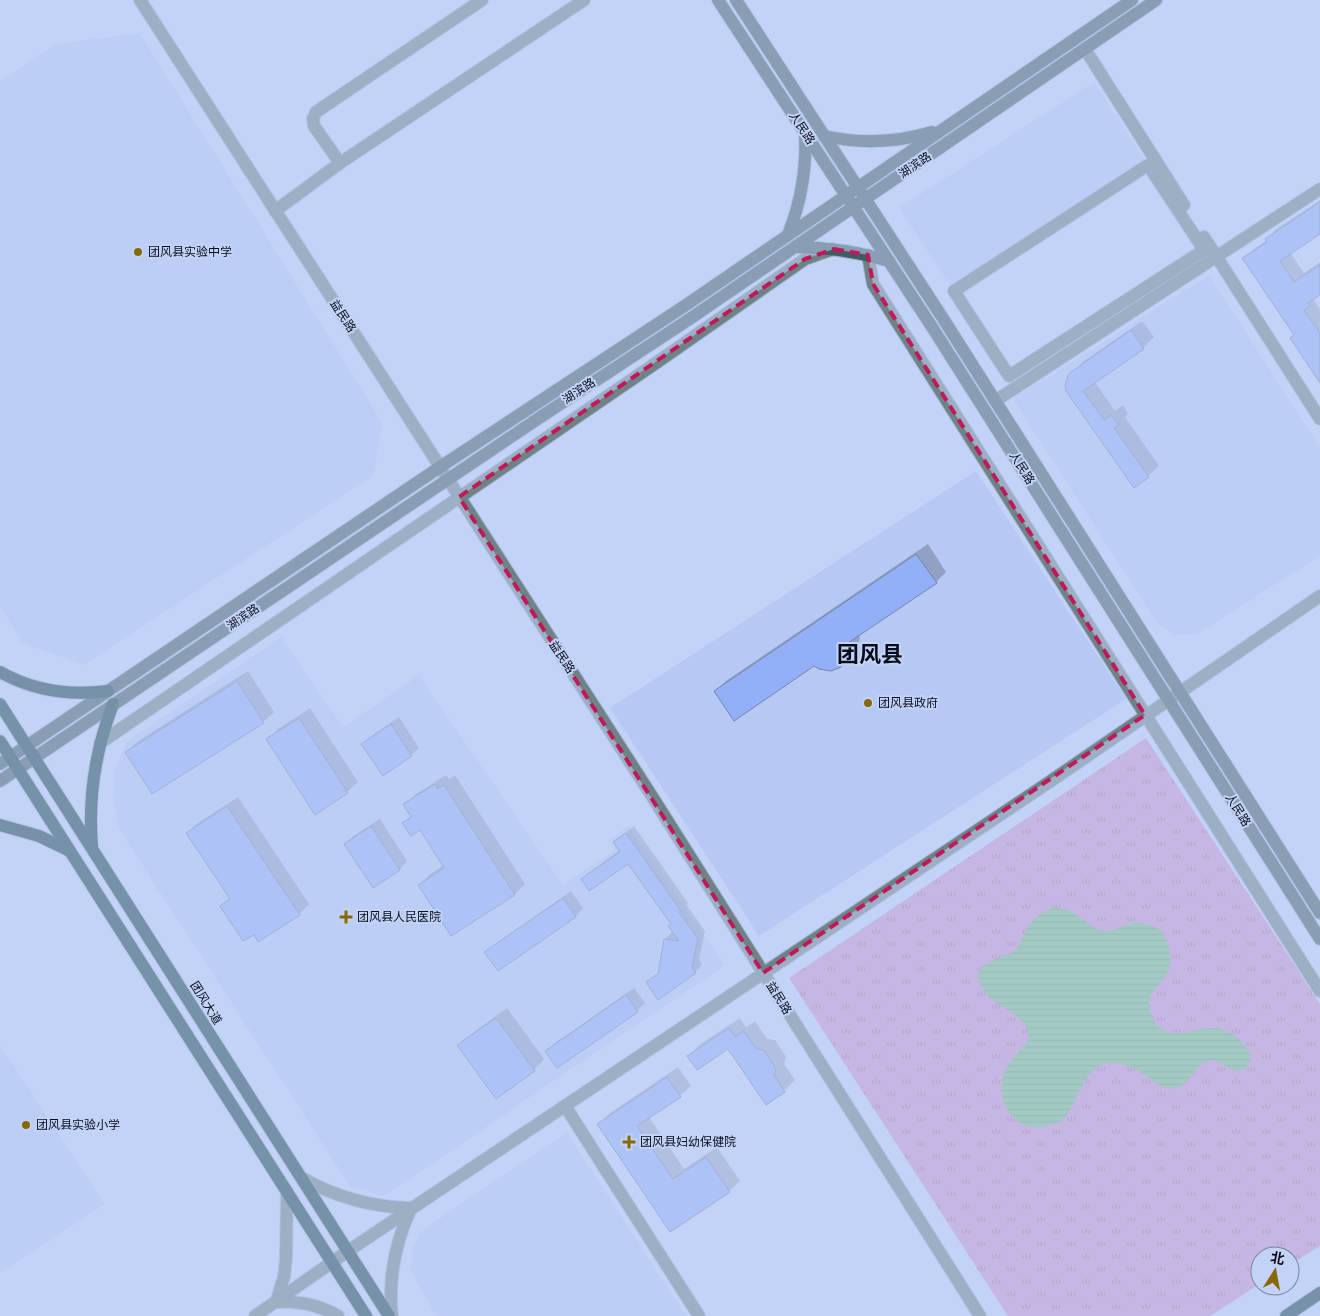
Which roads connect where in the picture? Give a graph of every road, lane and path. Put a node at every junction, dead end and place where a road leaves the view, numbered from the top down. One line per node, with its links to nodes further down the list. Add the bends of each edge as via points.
1 (140, 0): 18 (street, 益民路)
2 (482, 0): 12 (street, via 316,112 314,126)
3 (584, 0): 12 (street)
4 (718, 0): 10 (main road, 人民路)
5 (736, 0): 11 (main road, 人民路)
6 (1132, 0): 9 (main road, 湖滨路)
7 (1156, 0): 8 (main road, 湖滨路)
8 (1085, 49): 16 (main road, 湖滨路); 23 (street)
9 (949, 125): 11 (main road, via 918,136 886,141); 13 (main road, 湖滨路)
10 (805, 133): 15 (main road, 人民路); 19 (main road, via 804,182)
11 (824, 136): 13 (main road, 人民路)
12 (340, 163): 18 (street)
13 (858, 187): 15 (main road, 湖滨路); 16 (main road, 人民路)
14 (1320, 189): 23 (street)
15 (846, 195): 17 (main road, 人民路); 19 (main road, 湖滨路)
16 (865, 199): 17 (main road, 湖滨路); 26 (main road, 人民路)
17 (854, 207): 20 (main road, 湖滨路); 24 (main road, 人民路)
18 (275, 211): 28 (street, 益民路)
19 (788, 235): 28 (main road, 湖滨路)
20 (795, 247): 21 (main road); 29 (main road, 湖滨路)
21 (834, 249): 22 (main road); 30 (street, via 805,259)
22 (868, 255): 24 (main road); 38 (street, via 872,284)
23 (1217, 257): 26 (street); 27 (street)
24 (889, 261): 35 (main road, 人民路)
25 (954, 291): 25 (street, via 1148,165 1204,250 1009,376)
26 (995, 401): 34 (main road, 人民路)
27 (1320, 419)
28 (440, 468): 29 (street, 益民路); 33 (main road, 湖滨路)
29 (448, 479): 30 (street, 益民路); 37 (main road, 湖滨路)
30 (459, 497): 40 (street); 51 (street, 益民路)
31 (1320, 596): 34 (street)
32 (0, 672): 33 (main road, via 48,690)
33 (108, 691): 41 (main road, 湖滨路)
34 (1180, 692): 35 (street); 49 (main road, 人民路)
35 (1168, 700): 38 (street); 50 (main road, 人民路)
36 (0, 704): 41 (main road, 团风大道)
37 (113, 704): 40 (main road); 42 (main road, 湖滨路)
38 (1145, 715): 51 (street); 52 (street)
39 (0, 741): 43 (main road)
40 (100, 743): 47 (main road, via 90,805)
41 (27, 746): 42 (main road, 团风大道); 43 (main road, 湖滨路)
42 (34, 758): 44 (main road, 湖滨路); 47 (main road, 团风大道)
43 (5, 761): 44 (main road)
44 (18, 769): 45 (main road, 湖滨路); 48 (main road)
45 (0, 781)
46 (0, 825): 48 (main road, via 39,836)
47 (92, 849): 54 (main road, 团风大道)
48 (70, 851): 55 (main road)
49 (1320, 913)
50 (1320, 939)
51 (763, 973): 53 (street); 66 (street, 益民路)
52 (1320, 991)
53 (565, 1106): 56 (street); 65 (street)
54 (302, 1178): 56 (street, via 353,1201); 57 (main road, 团风大道)
55 (287, 1191): 58 (main road); 60 (street, via 286,1258)
56 (411, 1208): 57 (street); 64 (street, via 399,1237 392,1268)
57 (348, 1251): 58 (street); 64 (main road, 团风大道)
58 (332, 1262): 60 (street); 63 (main road)
59 (1320, 1293): 67 (main road)
60 (276, 1302): 61 (street); 62 (street, via 303,1302)
61 (255, 1316)
62 (338, 1316)
63 (366, 1316)
64 (390, 1316)
65 (699, 1316)
66 (980, 1316)
67 (1286, 1316)

